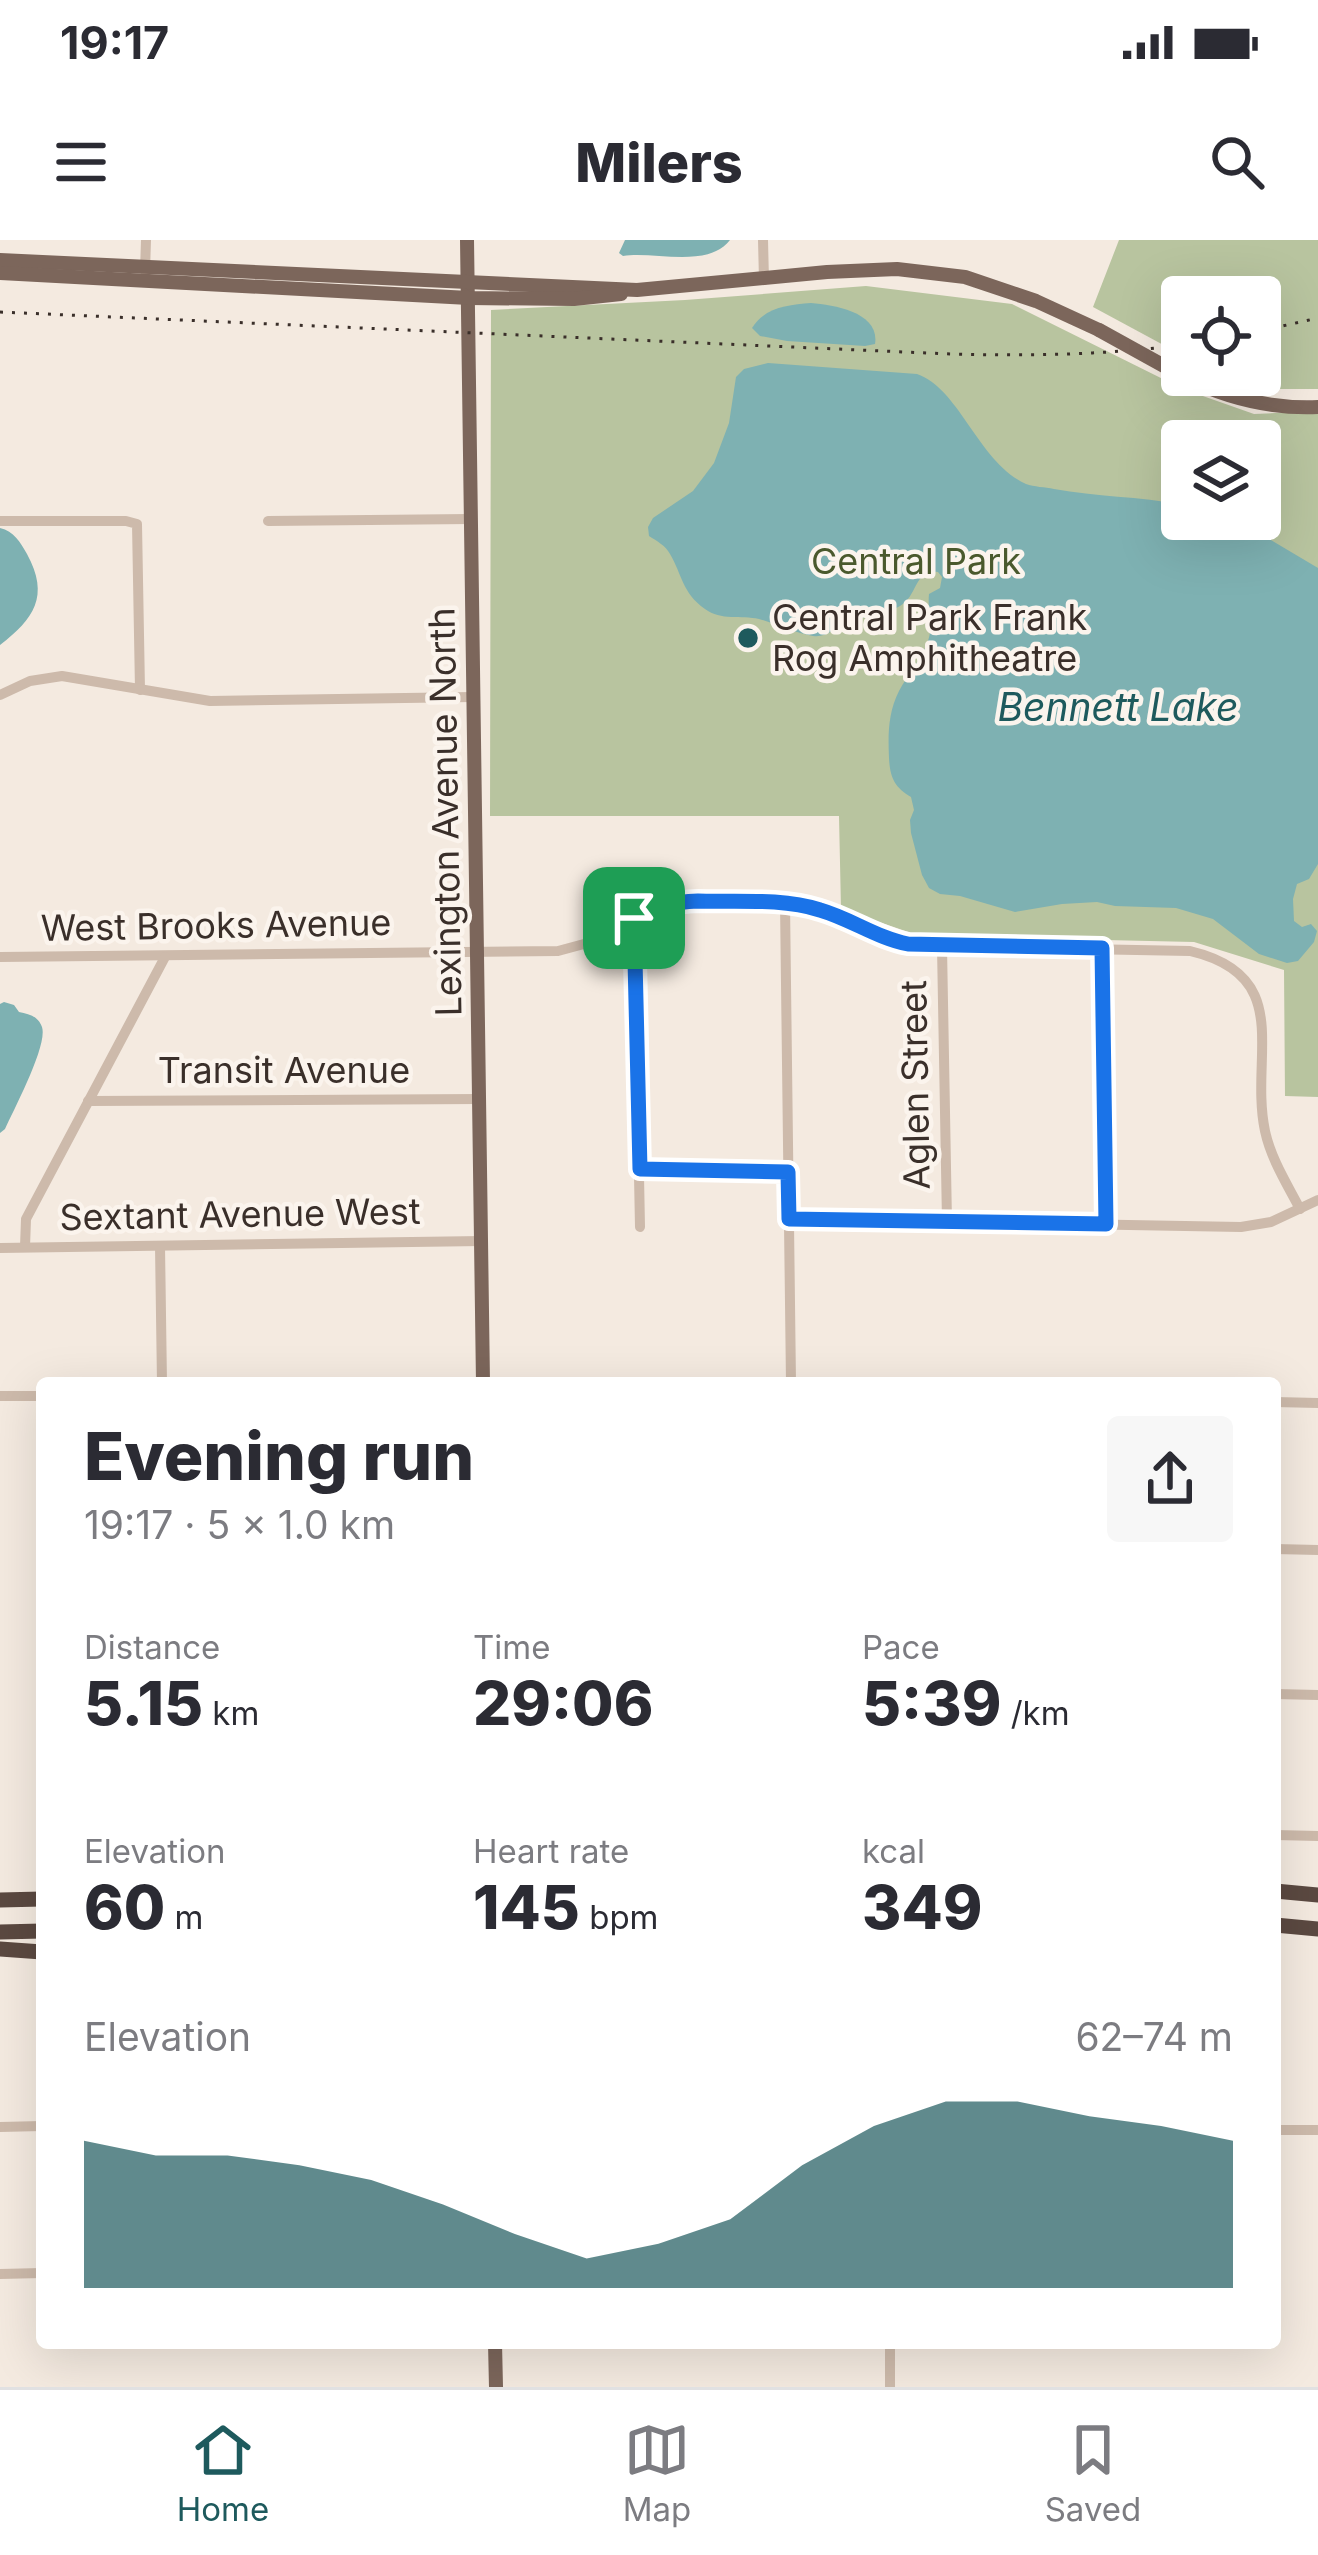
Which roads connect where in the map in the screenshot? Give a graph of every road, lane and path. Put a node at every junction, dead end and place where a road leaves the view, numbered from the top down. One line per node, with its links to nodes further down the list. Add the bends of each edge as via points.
1 (146, 240): 6 (street)
2 (467, 240): 8 (main road, Lexington Avenue North)
3 (764, 240): 7 (street)
4 (0, 260): 6 (main road)
5 (0, 273): 6 (main road)
6 (145, 274): 8 (main road); 10 (main road)
7 (764, 280): 9 (main road); 11 (main road, bridge, via 869,269 965,278 1036,301)
8 (468, 282): 9 (main road); 10 (main road, Lexington Avenue North)
9 (638, 290): 10 (main road)
10 (469, 298): 14 (main road, Lexington Avenue North)
11 (1161, 364)
12 (1230, 396): 13 (main road)
13 (1318, 407)
14 (470, 519): 16 (street); 19 (main road, Lexington Avenue North)
15 (0, 521): 17 (street, via 137,524)
16 (268, 521)
17 (140, 690): 18 (street, via 62,676); 19 (street, via 236,702)
18 (0, 695)
19 (472, 697): 24 (main road, Lexington Avenue North)
20 (785, 903): 21 (street, West Brooks Avenue, via 681,902); 22 (street, West Brooks Avenue, via 892,941); 30 (street)
21 (634, 918): 24 (street, West Brooks Avenue, via 570,949); 29 (street)
22 (942, 946): 23 (street, West Brooks Avenue); 34 (street, Aglen Street)
23 (1102, 948): 32 (street, West Brooks Avenue, via 1205,954 1248,982 1262,1022 1265,1130); 35 (street)
24 (477, 950): 25 (street, West Brooks Avenue); 27 (main road, Lexington Avenue North)
25 (165, 957): 26 (street, West Brooks Avenue); 28 (street)
26 (0, 958)
27 (480, 1099): 28 (street, Transit Avenue); 37 (main road, Lexington Avenue North)
28 (88, 1101): 39 (street, via 26,1219)
29 (640, 1169): 30 (street); 36 (street)
30 (788, 1172): 33 (street)
31 (1318, 1200): 32 (street)
32 (1300, 1209): 35 (street, via 1258,1226)
33 (789, 1219): 34 (street); 43 (street)
34 (947, 1222): 35 (street)
35 (1106, 1224)
36 (640, 1227)
37 (482, 1240): 38 (street, Sextant Avenue West); 42 (main road, Lexington Avenue North)
38 (160, 1246): 39 (street, Sextant Avenue West); 41 (street)
39 (25, 1247): 40 (street, Sextant Avenue West)
40 (0, 1248)
41 (162, 1377)
42 (483, 1377)
43 (791, 1377)
44 (0, 1396): 45 (street)
45 (36, 1396)
46 (1281, 1402): 47 (street)
47 (1318, 1403)
48 (1281, 1549): 49 (street)
49 (1318, 1550)
50 (1281, 1694): 51 (street)
51 (1318, 1695)
52 (1281, 1835): 53 (street)
53 (1318, 1836)
54 (1281, 1891): 55 (highway)
55 (1318, 1894)
56 (36, 1899): 57 (highway)
57 (0, 1900)
58 (1281, 1926): 59 (highway)
59 (1318, 1929)
60 (36, 1931): 61 (highway)
61 (0, 1932)
62 (0, 1949): 63 (highway)
63 (36, 1952)
64 (36, 2126): 65 (street)
65 (0, 2127)
66 (1281, 2130): 67 (street)
67 (1318, 2130)
68 (36, 2273): 69 (street)
69 (0, 2274)
70 (496, 2349): 72 (main road)
71 (890, 2349): 73 (street)
72 (496, 2387)
73 (890, 2387)

